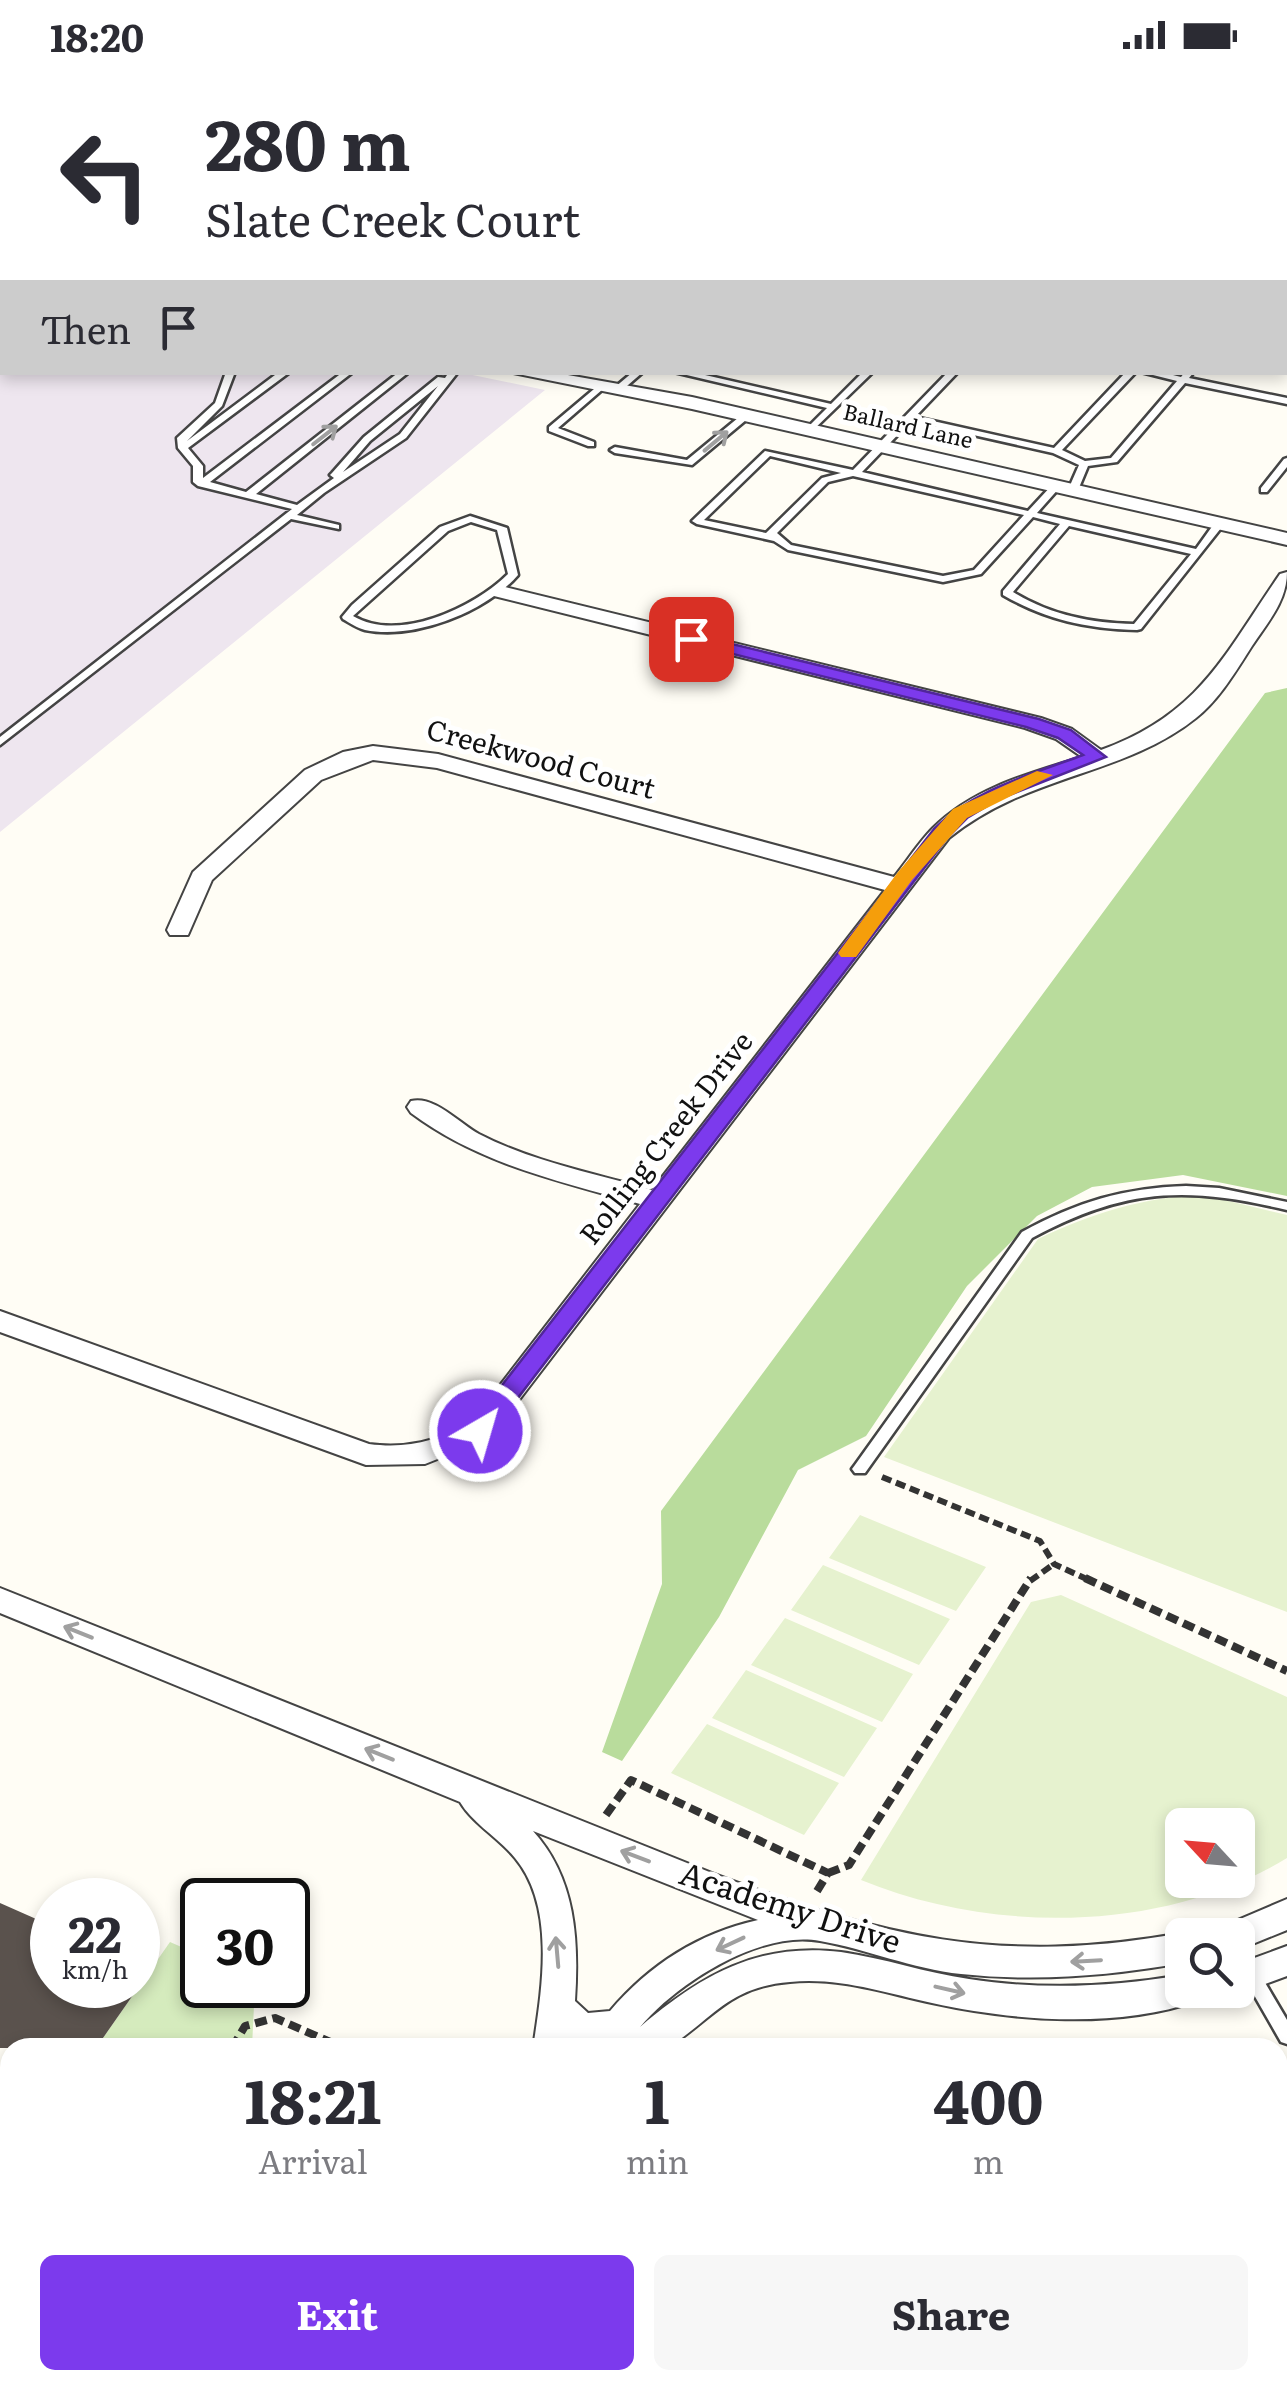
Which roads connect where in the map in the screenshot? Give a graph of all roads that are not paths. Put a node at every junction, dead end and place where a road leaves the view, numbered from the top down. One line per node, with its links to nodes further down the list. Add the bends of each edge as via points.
1 (230, 375): 22 (lane, via 225,396 182,438)
2 (282, 375): 22 (lane)
3 (345, 375): 28 (lane)
4 (401, 375): 32 (lane, one-way to 4)
5 (448, 375): 31 (lane, via 367,439)
6 (450, 375): 31 (lane, via 403,436)
7 (633, 375): 14 (lane)
8 (691, 375): 16 (lane)
9 (865, 375): 16 (lane)
10 (951, 375): 18 (lane)
11 (1129, 375): 24 (lane)
12 (1187, 376): 15 (lane); 26 (lane, via 1114,460)
13 (571, 377): 14 (street, Ballard Lane)
14 (608, 388): 17 (street, Ballard Lane); 20 (lane, via 552,429)
15 (1287, 401)
16 (833, 407): 19 (lane)
17 (747, 416): 19 (street, Ballard Lane); 23 (lane, one-way to 17, via 688,463)
18 (909, 418): 21 (lane); 24 (lane)
19 (810, 430): 21 (street, Ballard Lane)
20 (591, 444)
21 (881, 446): 27 (lane); 29 (street, Ballard Lane)
22 (182, 448): 28 (lane, via 198,466)
23 (615, 450)
24 (1056, 451): 26 (lane)
25 (1287, 461): 30 (lane)
26 (1084, 464): 29 (lane)
27 (856, 472): 34 (lane); 38 (lane, via 826,480 771,532); 38 (lane, via 768,453 697,520)
28 (201, 484): 32 (lane)
29 (1065, 488): 34 (lane); 36 (street, Ballard Lane)
30 (1264, 490)
31 (321, 491): 33 (lane)
32 (248, 495): 33 (lane)
33 (294, 512): 37 (lane); 43 (lane)
34 (1031, 513): 35 (lane); 38 (lane, via 978,572 963,578 788,547)
35 (1068, 522): 40 (lane); 40 (lane, via 1007,593 1040,614 1092,627 1137,627)
36 (1220, 523): 39 (street, Ballard Lane); 40 (lane)
37 (335, 527)
38 (774, 538)
39 (1287, 539)
40 (1198, 553)
41 (1287, 578): 44 (street, Rolling Creek Drive, via 1192,712)
42 (501, 592): 42 (lane, via 401,629 368,628 348,617 444,529 470,519 502,528 513,575); 44 (street, via 1033,723 1064,734)
43 (0, 742)
44 (1096, 757): 45 (street, Rolling Creek Drive, via 970,807)
45 (900, 886): 46 (street, Creekwood Court, via 438,761 373,753 331,765 282,801 202,877); 48 (street, Rolling Creek Drive)
46 (179, 930)
47 (420, 1106): 48 (street, via 442,1126 480,1144)
48 (660, 1200): 50 (street, Rolling Creek Drive, via 480,1431 424,1456 366,1454)
49 (1287, 1206): 51 (lane, via 1235,1192 1172,1189 1092,1204 1027,1235)
50 (0, 1322)
51 (860, 1469)
52 (0, 1600): 53 (street, Academy Drive, one-way to 52)
53 (469, 1791): 55 (street, Academy Drive, one-way to 53); 62 (street, Academy Drive, one-way to 53, via 552,1904 536,1859)
54 (1287, 1914): 56 (street)
55 (812, 1923): 57 (street, Academy Drive, one-way to 55, via 1016,1964 911,1948); 66 (street, one-way to 66, via 747,1936 696,1960 650,1993)
56 (1255, 1928)
57 (1165, 1951)
58 (1287, 1961): 59 (street)
59 (1255, 1967)
60 (1255, 1987): 63 (lane)
61 (1165, 1994): 67 (street, Academy Drive, one-way to 61, via 718,1988 815,1962 964,1994 1063,2000)
62 (557, 2004): 64 (street, Academy Drive); 65 (street, via 585,2031)
63 (1287, 2036)
64 (552, 2038)
65 (620, 2038)
66 (624, 2038)
67 (625, 2038)

